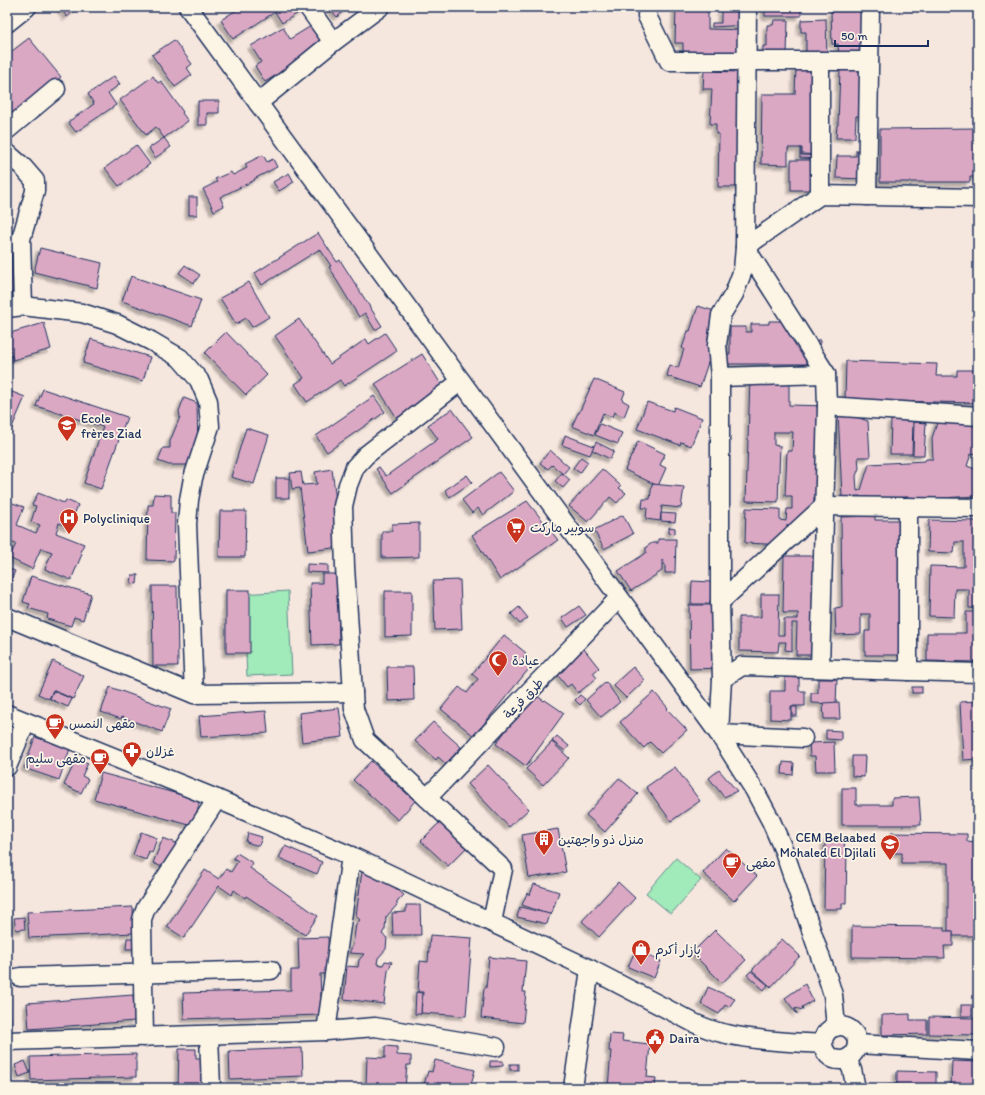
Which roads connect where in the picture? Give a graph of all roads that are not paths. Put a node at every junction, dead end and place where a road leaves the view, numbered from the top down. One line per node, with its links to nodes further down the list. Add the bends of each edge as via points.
1 (27, 7): 8 (street)
2 (188, 7): 14 (street)
3 (308, 7): 9 (street)
4 (380, 7): 9 (street)
5 (648, 7): 10 (street, via 647,16 669,61)
6 (747, 7): 10 (street)
7 (870, 7): 12 (street)
8 (7, 23)
9 (333, 42): 14 (street)
10 (746, 61): 11 (street); 20 (street)
11 (820, 62): 12 (street); 17 (street)
12 (869, 62): 18 (street)
13 (56, 90): 15 (street)
14 (258, 103): 24 (street)
15 (7, 130)
16 (7, 153): 21 (street, via 35,181 35,191 21,239)
17 (820, 194): 18 (street); 20 (street)
18 (866, 196): 19 (street)
19 (978, 198)
20 (745, 246): 22 (street); 23 (street, via 743,270 734,294 721,315 717,345)
21 (15, 307): 38 (street, via 82,313 117,324 180,358 198,380 208,401 210,426 193,478 187,524)
22 (826, 374): 23 (street); 25 (street)
23 (720, 377): 31 (street)
24 (461, 381): 30 (street); 37 (street, via 366,455 355,467 348,485 343,506)
25 (827, 406): 26 (street); 27 (street)
26 (978, 416)
27 (824, 506): 28 (street); 31 (street); 33 (street)
28 (908, 507): 29 (street); 34 (street)
29 (978, 508)
30 (618, 598): 41 (street); 44 (street, طرق فرعة)
31 (720, 602): 36 (street)
32 (7, 617): 38 (street)
33 (820, 668): 34 (street); 36 (street, via 742,666)
34 (908, 671): 35 (street)
35 (978, 674)
36 (722, 679): 41 (street)
37 (353, 692): 38 (street); 44 (street, via 354,709 365,740)
38 (194, 694)
39 (7, 714): 40 (street)
40 (26, 722): 43 (street); 45 (street)
41 (719, 734): 42 (street); 52 (street, via 755,791 784,852 833,995)
42 (803, 738)
43 (7, 767)
44 (426, 798): 47 (street, via 503,869)
45 (217, 799): 46 (street); 50 (street, via 146,908 142,925)
46 (352, 856): 47 (street); 53 (street)
47 (492, 922): 48 (street)
48 (590, 969): 57 (street, via 708,1029 744,1038); 62 (street)
49 (271, 970): 50 (street)
50 (143, 974): 51 (street); 55 (street)
51 (20, 977)
52 (836, 1026): 57 (street, via 824,1035); 59 (street, via 845,1027 855,1035)
53 (326, 1031): 54 (street); 58 (street, via 374,1027)
54 (209, 1035): 55 (street); 61 (street)
55 (144, 1037): 56 (street)
56 (7, 1041)
57 (822, 1044): 59 (street, via 823,1049 833,1059 843,1060)
58 (496, 1048)
59 (852, 1051): 60 (street); 63 (street, via 852,1070)
60 (978, 1051)
61 (211, 1088)
62 (573, 1088)
63 (856, 1088)

